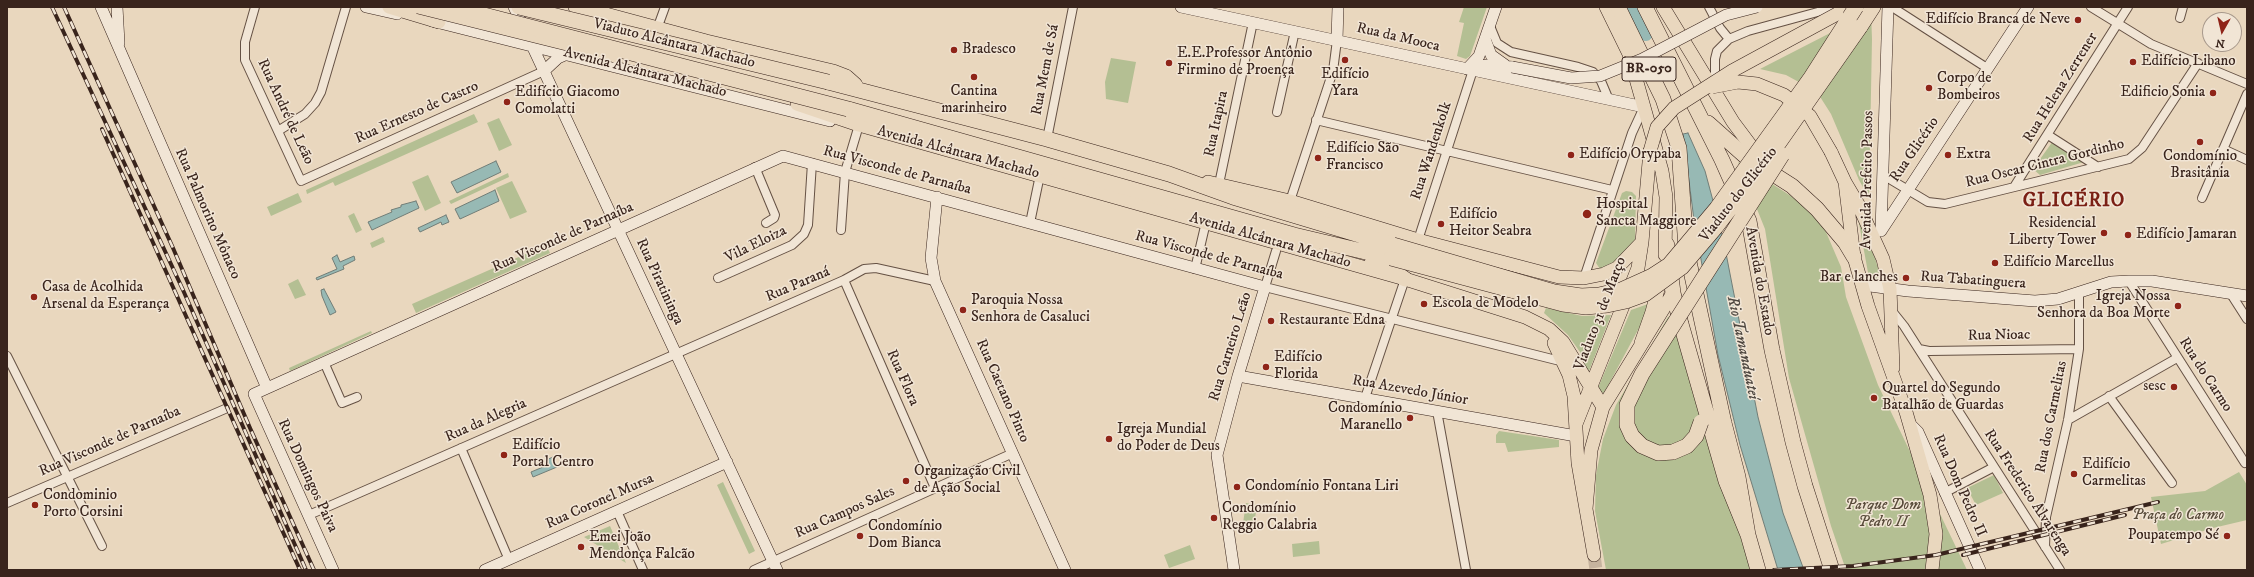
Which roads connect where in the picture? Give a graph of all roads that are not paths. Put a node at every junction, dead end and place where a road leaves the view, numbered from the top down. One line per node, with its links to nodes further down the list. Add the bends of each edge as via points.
1 (101, 7): 49 (street, Rua Palmorino Mônaco)
2 (117, 7): 49 (street, Rua Palmorino Mônaco)
3 (255, 7): 71 (street, Rua André de Leão, via 245,42 245,60)
4 (346, 7): 71 (street, via 321,92 305,114)
5 (366, 7): 36 (street, Avenida Alcântara Machado)
6 (389, 7): 34 (main road)
7 (453, 7): 65 (highway, Viaduto Alcântara Machado, bridge)
8 (482, 7): 43 (street, via 485,25)
9 (514, 7): 47 (street, Rua Piratininga)
10 (520, 7): 56 (highway, Viaduto Alcântara Machado, bridge)
11 (538, 7): 48 (street, via 537,12 547,43)
12 (576, 7): 41 (highway)
13 (665, 7): 41 (street)
14 (1073, 7): 73 (street, Rua Mem de Sá)
15 (1186, 7): 37 (street, Rua da Mooca)
16 (1338, 7): 46 (street)
17 (1496, 7): 39 (street, Rua Wandenkolk)
18 (1606, 7): 64 (main road, via 1628,54)
19 (1618, 7): 100 (highway, BR-050, via 1658,88 1675,134 1682,167)
20 (1645, 7): 67 (highway, Avenida do Estado / BR-050)
21 (1663, 7): 61 (main road)
22 (1709, 7): 45 (street)
23 (1757, 7): 52 (street, bridge, via 1726,15 1642,59 1600,76 1571,78)
24 (1836, 7): 45 (street, via 1748,31)
25 (1845, 7): 59 (main road, Viaduto 31 de Março, bridge, via 1808,31)
26 (1856, 7): 106 (highway, Viaduto do Glicério, bridge, via 1810,79 1717,208 1669,265 1652,276 1621,290 1581,296 1554,292)
27 (1873, 7): 40 (highway, Viaduto do Glicério)
28 (1888, 7): 83 (street, Avenida Prefeito Passos)
29 (1892, 7): 53 (street)
30 (2028, 7): 53 (street, Rua Glicério)
31 (2091, 7): 38 (street)
32 (2128, 7): 38 (street, Rua Helena Zerrener)
33 (2183, 7): 35 (street)
34 (417, 11): 36 (main road); 70 (main road, Viaduto Alcântara Machado, bridge, via 797,104)
35 (2180, 18)
36 (439, 22): 43 (street, Avenida Alcântara Machado)
37 (1253, 22): 42 (street, Rua da Mooca); 86 (street, Rua Itapira)
38 (2118, 24): 51 (street, via 2151,44); 72 (street, Rua Helena Zerrener)
39 (1490, 25): 44 (street, Rua Wandenkolk); 62 (street, via 1497,44 1511,52 1594,72 1601,81)
40 (1860, 28): 106 (highway, Viaduto do Glicério, bridge, via 1762,167 1716,227 1682,267 1644,294 1607,305 1586,307 1563,304); 143 (highway, bridge, via 1845,58 1642,374 1627,405 1627,425 1632,436 1642,446 1658,453 1673,452 1687,446 1696,436)
41 (658, 29): 58 (highway, via 833,72 846,78)
42 (1295, 31): 46 (street, Rua da Mooca); 66 (street)
43 (481, 32): 47 (street, Avenida Alcântara Machado)
44 (1485, 39): 52 (street, via 1491,55); 54 (street, Rua Wandenkolk)
45 (1729, 39): 61 (street, via 1717,51 1715,59 1714,79)
46 (1337, 40): 54 (street, Rua da Mooca); 69 (street, via 1336,60)
47 (533, 45): 48 (street, Avenida Alcântara Machado); 55 (street, Rua Piratininga)
48 (554, 50): 50 (street, Avenida Alcântara Machado)
49 (120, 52): 138 (street, Rua Palmorino Mônaco)
50 (567, 54): 55 (street, via 558,58); 70 (street, Avenida Alcântara Machado, via 831,121)
51 (2198, 63): 57 (street); 79 (street, Rua Oscar Cintra Gordinho, via 2139,152 2129,159)
52 (1510, 66): 54 (street, via 1487,65)
53 (1987, 68): 89 (street, Rua Glicério)
54 (1470, 69): 62 (street, Rua da Mooca); 75 (street, Rua Wandenkolk)
55 (544, 71): 84 (street, Rua Ernesto de Castro); 98 (street, Rua Piratininga)
56 (828, 82): 58 (highway, Avenida Alcântara Machado)
57 (2247, 84)
58 (859, 89): 63 (highway, Avenida Alcântara Machado)
59 (1701, 90): 85 (main road, Viaduto 31 de Março, bridge, via 1738,82 1756,84 1784,95 1810,116 1819,128); 102 (main road, Viaduto 31 de Março, bridge, via 1674,108 1658,127 1650,151)
60 (2247, 94): 74 (street)
61 (1718, 99): 87 (main road, via 1754,150)
62 (1608, 100): 64 (street, Rua da Mooca)
63 (920, 105): 68 (highway); 73 (highway, Avenida Alcântara Machado)
64 (1644, 107): 90 (street); 104 (main road, via 1664,182)
65 (848, 109): 68 (highway, Avenida Alcântara Machado)
66 (1277, 112)
67 (1696, 112): 87 (highway, via 1745,156); 177 (highway, Avenida do Estado / BR-050, via 1722,160 1749,221 1772,350 1793,442)
68 (889, 120): 101 (highway, Avenida Alcântara Machado)
69 (1316, 120): 75 (street); 93 (street)
70 (857, 125): 80 (street); 82 (main road, Avenida Alcântara Machado)
71 (278, 132): 84 (street, Rua André de Leão)
72 (2048, 135): 79 (street); 88 (street, Rua Helena Zerrener)
73 (1047, 139): 81 (highway, Avenida Alcântara Machado)
74 (2223, 149): 76 (street); 92 (street)
75 (1448, 151): 90 (street); 103 (street, Rua Wandenkolk)
76 (2247, 160)
77 (812, 163): 78 (street, Rua Visconde de Parnaíba, via 783,156); 80 (street, Rua Visconde de Parnaíba); 110 (street, Vila Eloiza, via 808,225 804,234 792,245)
78 (755, 167): 95 (street, via 775,215); 98 (street, Rua Visconde de Parnaíba)
79 (2098, 167): 88 (street, Rua Oscar Cintra Gordinho)
80 (845, 172): 91 (street, Rua Visconde de Parnaíba); 97 (street, via 843,230)
81 (1169, 174): 86 (main road, Avenida Alcântara Machado); 106 (highway, Avenida Alcântara Machado)
82 (1040, 175): 94 (main road, Avenida Alcântara Machado); 96 (street)
83 (1883, 175): 89 (street, Rua Oscar Cintra Gordinho); 99 (street, Avenida Prefeito Passos)
84 (301, 181)
85 (1845, 181): 107 (main road, Rua Dom Pedro II); 108 (main road, Viaduto 31 de Março)
86 (1219, 184): 93 (main road, Avenida Alcântara Machado)
87 (1792, 186): 107 (highway, via 1832,224)
88 (2014, 187): 89 (street, Rua Oscar Cintra Gordinho, via 1936,204)
89 (1907, 189): 99 (street, Rua Glicério)
90 (1612, 190): 111 (street)
91 (937, 197): 96 (street, Rua Visconde de Parnaíba); 115 (street, Rua Caetano Pinto, via 931,258)
92 (2202, 198)
93 (1290, 201): 103 (main road, Avenida Alcântara Machado)
94 (1206, 222): 109 (street); 112 (main road, Avenida Alcântara Machado)
95 (766, 223)
96 (1030, 223): 109 (street, Rua Visconde de Parnaíba)
97 (832, 229)
98 (618, 230): 130 (street, Rua Piratininga); 133 (street, Rua Visconde de Parnaíba)
99 (1881, 231): 108 (street, Avenida Prefeito Passos)
100 (1684, 234): 120 (highway); 163 (highway, BR-050, via 1724,424 1738,477)
101 (1294, 235): 106 (highway, Avenida Alcântara Machado); 112 (highway, via 1335,252 1391,269)
102 (1643, 237): 111 (main road, Avenida Alcântara Machado, via 1617,268); 137 (main road, Viaduto 31 de Março, via 1638,268)
103 (1418, 240): 111 (main road, Avenida Alcântara Machado, via 1543,274)
104 (1667, 246): 120 (highway); 127 (main road, via 1656,298)
105 (1276, 251): 117 (street, Rua Carneiro Leão)
106 (1392, 252)
107 (1854, 257): 116 (main road, Rua Dom Pedro II)
108 (1883, 259): 118 (main road, Avenida Prefeito Passos)
109 (1195, 269): 117 (street, Rua Visconde de Parnaíba)
110 (718, 278)
111 (1584, 278)
112 (1405, 279): 124 (street); 126 (main road, Avenida Alcântara Machado, via 1525,317)
113 (844, 280): 115 (street, Rua Paraná, via 870,267); 130 (street, Rua Paraná); 157 (street, Rua Flora)
114 (2129, 280): 119 (street, Rua Tabatinguera, via 2111,282); 121 (street, Rua Tabatinguera, via 2152,281); 132 (street, Rua do Carmo)
115 (935, 281): 151 (street, Rua Caetano Pinto)
116 (1861, 282): 118 (street, Rua Tabatinguera); 136 (main road, Rua Dom Pedro II)
117 (1265, 287): 124 (street, Rua Visconde de Parnaíba); 135 (street, Rua Carneiro Leão)
118 (1890, 289): 119 (street, Rua Tabatinguera, via 2035,301 2058,299); 123 (main road, Avenida Prefeito Passos)
119 (2079, 292): 129 (street, Rua dos Carmelitas)
120 (1673, 293): 127 (main road); 143 (highway)
121 (2232, 294): 122 (street, Rua Tabatinguera); 125 (street)
122 (2247, 296)
123 (1892, 311): 128 (street, Rua Frederico Alvarenga); 136 (main road, Avenida Prefeito Passos)
124 (1392, 318): 134 (street, Rua Visconde de Parnaíba); 142 (street)
125 (2247, 319)
126 (1543, 326): 134 (main road); 137 (main road, Avenida Alcântara Machado, via 1554,332 1563,342)
127 (1641, 343): 144 (main road)
128 (1919, 349): 129 (street, Rua Nioac); 154 (street, Rua Frederico Alvarenga)
129 (2079, 349): 147 (street, Rua dos Carmelitas)
130 (675, 353): 150 (street, Rua da Alegria); 152 (street, Rua Piratininga)
131 (7, 356): 155 (street)
132 (2178, 358): 140 (street); 153 (street, Rua do Carmo)
133 (324, 362): 138 (street, Rua Visconde de Parnaíba); 141 (street, via 342,403)
134 (1565, 362): 149 (main road, via 1574,396)
135 (1238, 376): 142 (street, Rua Azevedo Júnior); 174 (street, Rua Carneiro Leão, via 1217,455)
136 (1893, 376): 148 (main road, Rua Dom Pedro II)
137 (1591, 385): 144 (main road, Avenida Alcântara Machado); 149 (main road, Viaduto 31 de Março)
138 (267, 388): 139 (street, Rua Visconde de Parnaíba)
139 (254, 395): 162 (street, Rua Domingos Paiva)
140 (2109, 396): 147 (street); 156 (street)
141 (357, 397)
142 (1365, 398): 146 (street, Rua Azevedo Júnior)
143 (1705, 403): 163 (highway, via 1726,481)
144 (1603, 407): 160 (main road, via 1591,450)
145 (225, 409): 155 (street, Rua Visconde de Parnaíba)
146 (1437, 411): 149 (street, Rua Azevedo Júnior); 175 (street)
147 (2068, 420): 165 (street, Rua dos Carmelitas, via 2046,517)
148 (1909, 423): 158 (street, Rua Dom Pedro II, via 1918,432); 178 (main road, via 1935,519 1936,544)
149 (1576, 430): 160 (main road)
150 (461, 448): 162 (street, Rua da Alegria); 167 (street)
151 (1013, 453): 157 (street, Rua Campos Sales); 173 (street, Rua Caetano Pinto)
152 (727, 462): 161 (street, Rua Coronel Mursa); 168 (street, Rua Piratininga)
153 (2246, 462)
154 (1994, 467): 158 (street); 165 (street, Rua Frederico Alvarenga)
155 (67, 478): 159 (street, Rua Visconde de Parnaíba); 164 (street)
156 (2172, 483)
157 (935, 488): 168 (street, Rua Campos Sales)
158 (1944, 493): 179 (street, Rua Dom Pedro II)
159 (7, 503)
160 (1586, 509): 166 (main road)
161 (617, 511): 167 (street, Rua Coronel Mursa); 171 (street)
162 (309, 515): 169 (street, Rua Domingos Paiva)
163 (1748, 536): 176 (highway, BR-050)
164 (102, 546)
165 (2045, 547): 180 (street, Rua Frederico Alvarenga)
166 (1594, 555)
167 (509, 560): 170 (street, Rua Coronel Mursa)
168 (775, 565): 172 (street, Rua Campos Sales)
169 (333, 570)
170 (485, 570)
171 (643, 570)
172 (754, 570)
173 (1065, 570)
174 (1234, 570)
175 (1466, 570)
176 (1758, 570)
177 (1832, 570)
178 (1932, 570)
179 (1980, 570)
180 (2060, 570)

